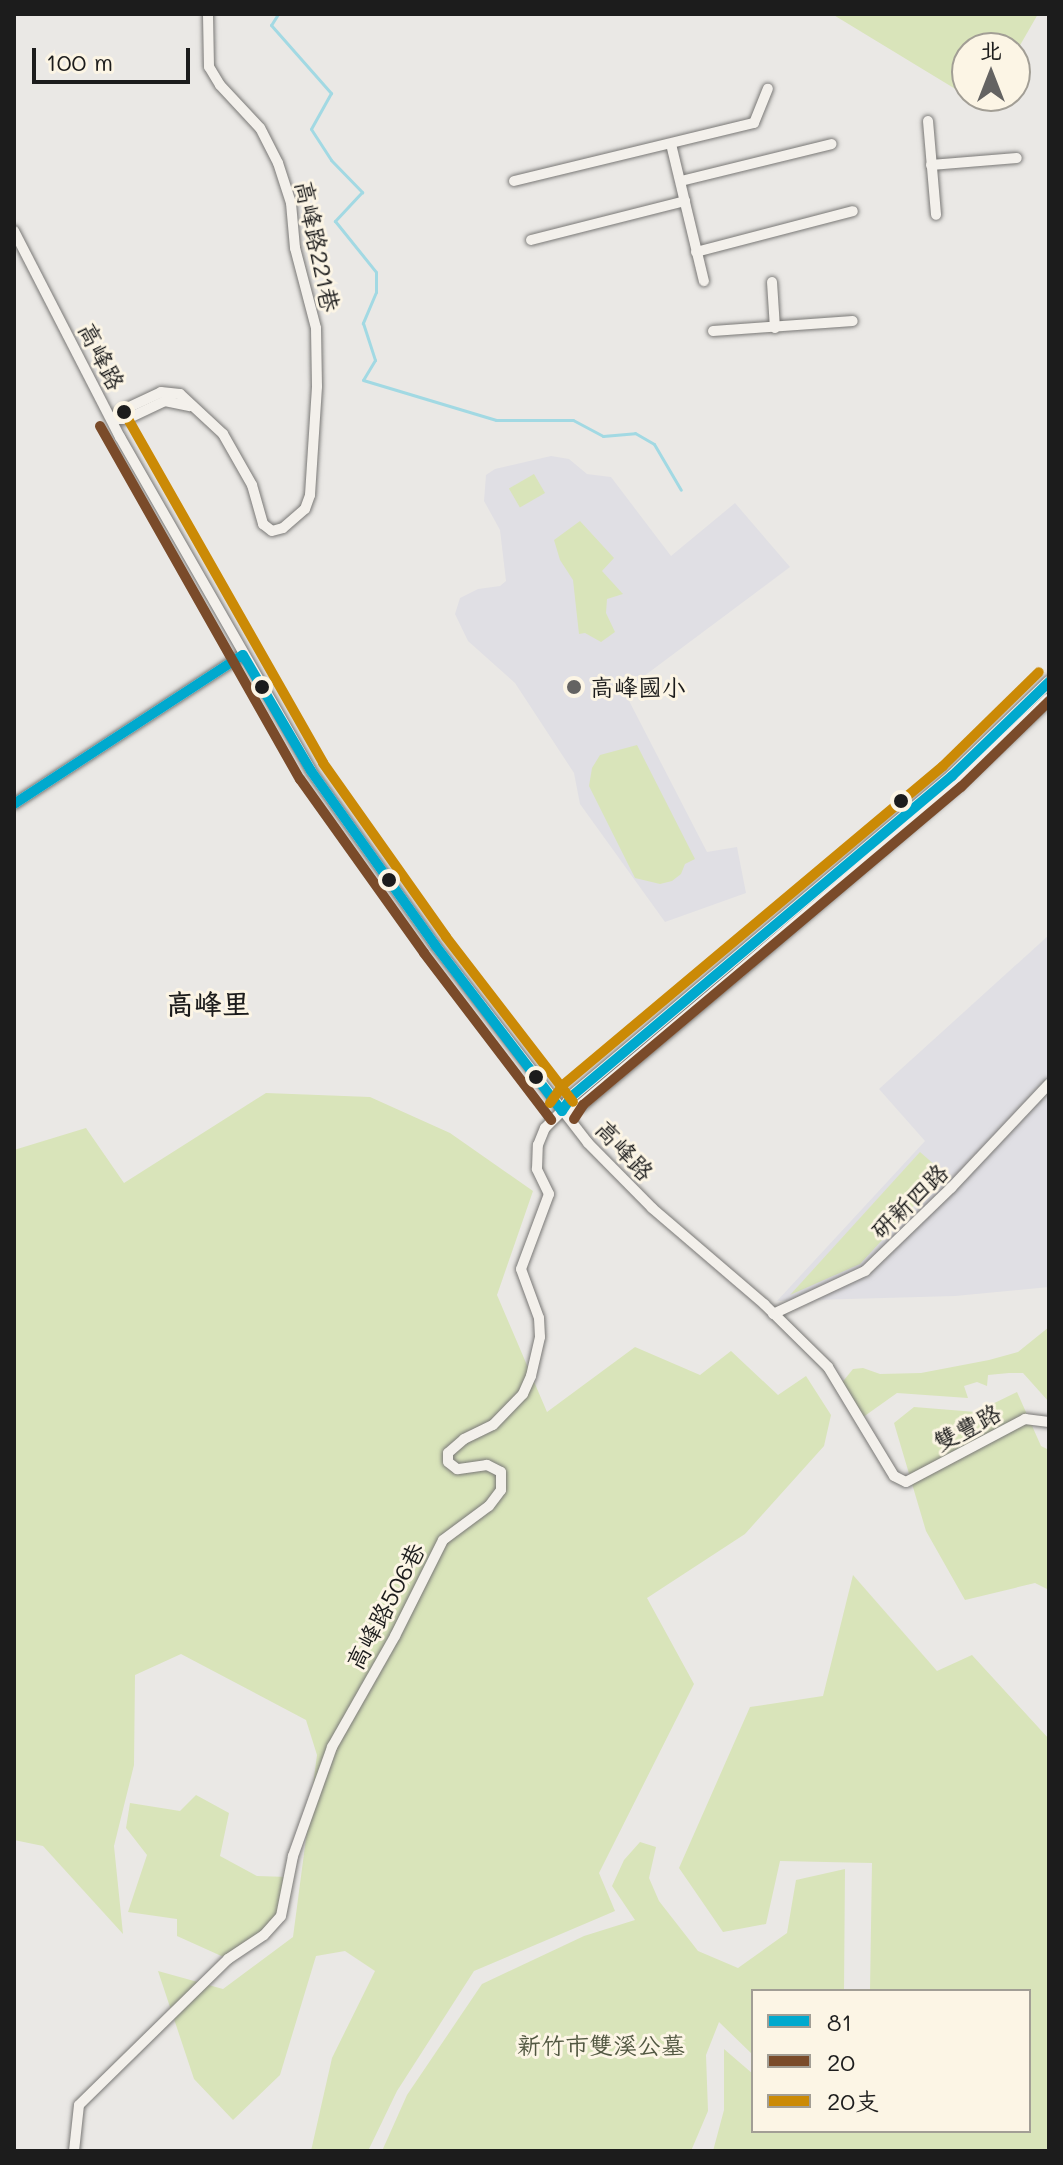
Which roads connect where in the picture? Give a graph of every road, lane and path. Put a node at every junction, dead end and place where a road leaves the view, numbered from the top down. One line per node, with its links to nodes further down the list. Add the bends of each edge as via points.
1 (208, 14): 21 (street, 高峰路221巷, via 209,67 260,128 278,163 316,328 317,386 305,509 283,528 272,531 263,524 252,485 223,434 204,413 165,401 127,419)
2 (768, 89): 4 (street, via 754,123)
3 (928, 121): 7 (street)
4 (671, 144): 8 (street); 9 (street)
5 (832, 144): 9 (street)
6 (1017, 158): 7 (street)
7 (931, 165): 12 (street)
8 (514, 181)
9 (681, 181): 10 (street)
10 (685, 201): 14 (street); 15 (street)
11 (853, 211): 15 (street)
12 (936, 215)
13 (14, 231): 21 (street, 高峰路)
14 (531, 240)
15 (696, 252): 16 (street)
16 (704, 281)
17 (772, 282): 19 (street)
18 (853, 321): 19 (street)
19 (775, 328): 20 (street)
20 (713, 331)
21 (112, 419): 22 (street, 高峰路)
22 (243, 655): 25 (street); 27 (street, 高峰路, via 318,780)
23 (1049, 682): 27 (street, via 952,776 572,1096)
24 (1049, 699): 27 (street, via 958,785 739,972 580,1106)
25 (14, 804)
26 (1049, 1084): 28 (street, 研新四路, via 865,1271)
27 (562, 1111): 28 (street, 高峰路, via 652,1208); 31 (street, 高峰路506巷, via 545,1128 538,1145 537,1169 549,1194 521,1269 539,1318 531,1376 523,1394 493,1425 448,1453 448,1462 457,1469 487,1465 501,1472 501,1490 489,1506 443,1540 332,1747 293,1856 281,1916 264,1935 228,1959 79,2105)
28 (773, 1314): 30 (street, 高峰路, via 828,1367 869,1441 894,1476)
29 (1049, 1422): 30 (street, 雙豐路, via 1017,1422)
30 (906, 1482)
31 (74, 2151)

